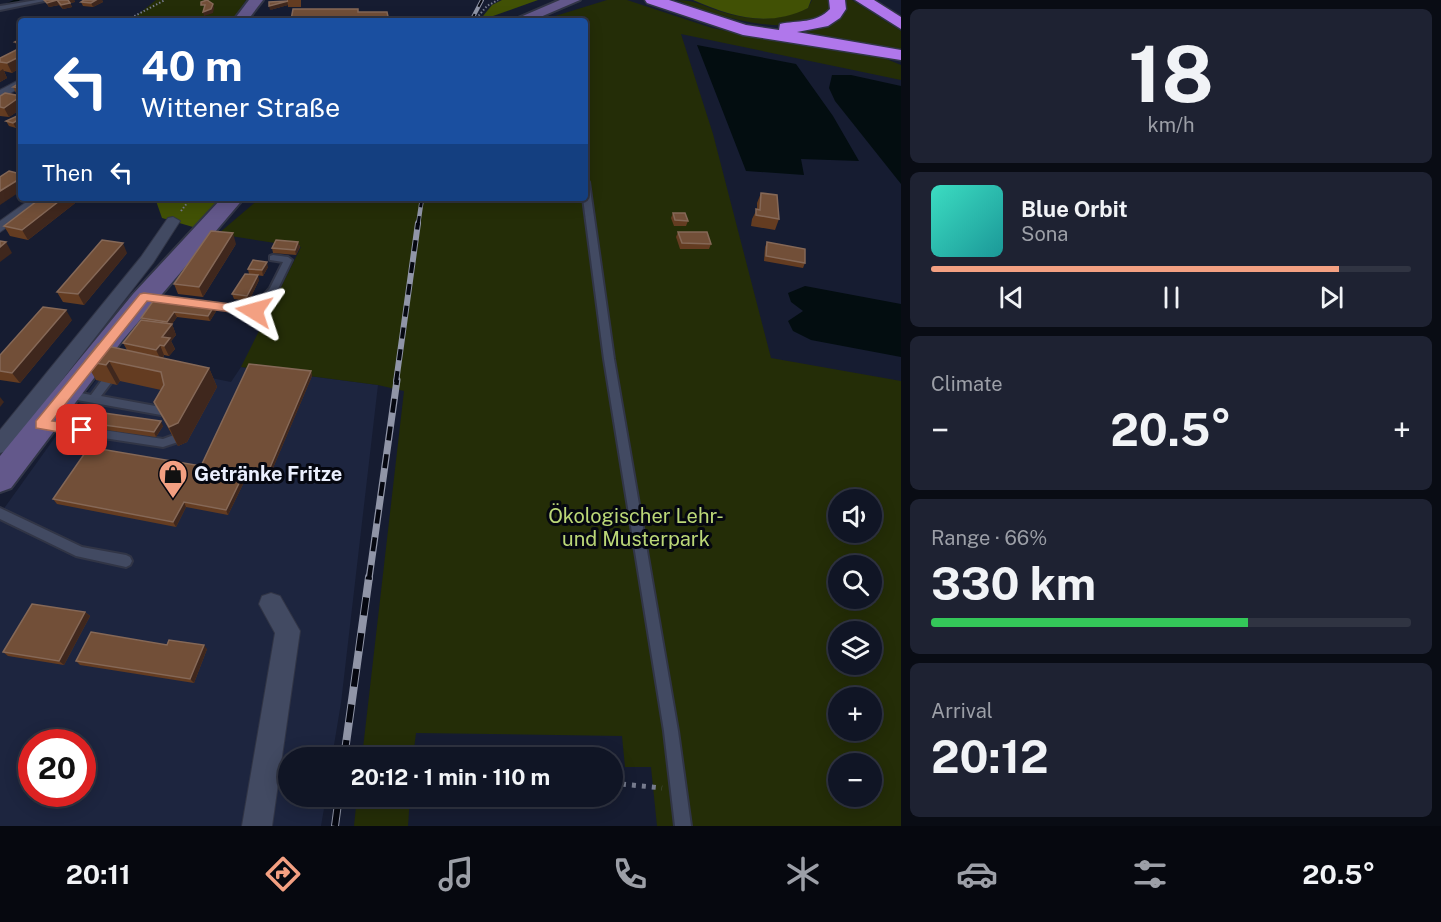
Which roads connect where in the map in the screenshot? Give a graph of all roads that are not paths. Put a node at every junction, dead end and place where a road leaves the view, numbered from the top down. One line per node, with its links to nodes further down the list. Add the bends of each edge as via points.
1 (46, 0): 9 (lane)
2 (256, 0): 11 (main road)
3 (553, 0): 12 (main road)
4 (573, 0): 13 (main road)
5 (656, 0): 6 (highway, via 723,21 788,28 831,18 838,9); 15 (highway, via 743,30)
6 (837, 0)
7 (863, 0): 14 (highway)
8 (881, 0): 10 (highway)
9 (0, 8)
10 (901, 12)
11 (242, 18)
12 (507, 18)
13 (526, 18)
14 (901, 24)
15 (901, 55)
16 (18, 84): 17 (street)
17 (4, 96)
18 (37, 201): 22 (street)
19 (231, 201): 23 (main road)
20 (588, 201): 39 (lane)
21 (173, 221): 25 (street)
22 (0, 228)
23 (182, 251): 25 (street); 26 (main road)
24 (273, 258): 26 (lane, via 288,260 274,289 254,311)
25 (147, 260): 33 (street)
26 (144, 296): 28 (main road)
27 (106, 383): 29 (lane)
28 (65, 394): 29 (lane); 31 (main road)
29 (93, 399): 30 (lane)
30 (161, 411)
31 (41, 424): 32 (lane, via 163,443); 34 (main road)
32 (174, 439)
33 (0, 445)
34 (0, 479)
35 (0, 513): 36 (lane, via 80,552)
36 (126, 561)
37 (271, 604): 38 (street, via 288,631)
38 (256, 826)
39 (683, 826)

